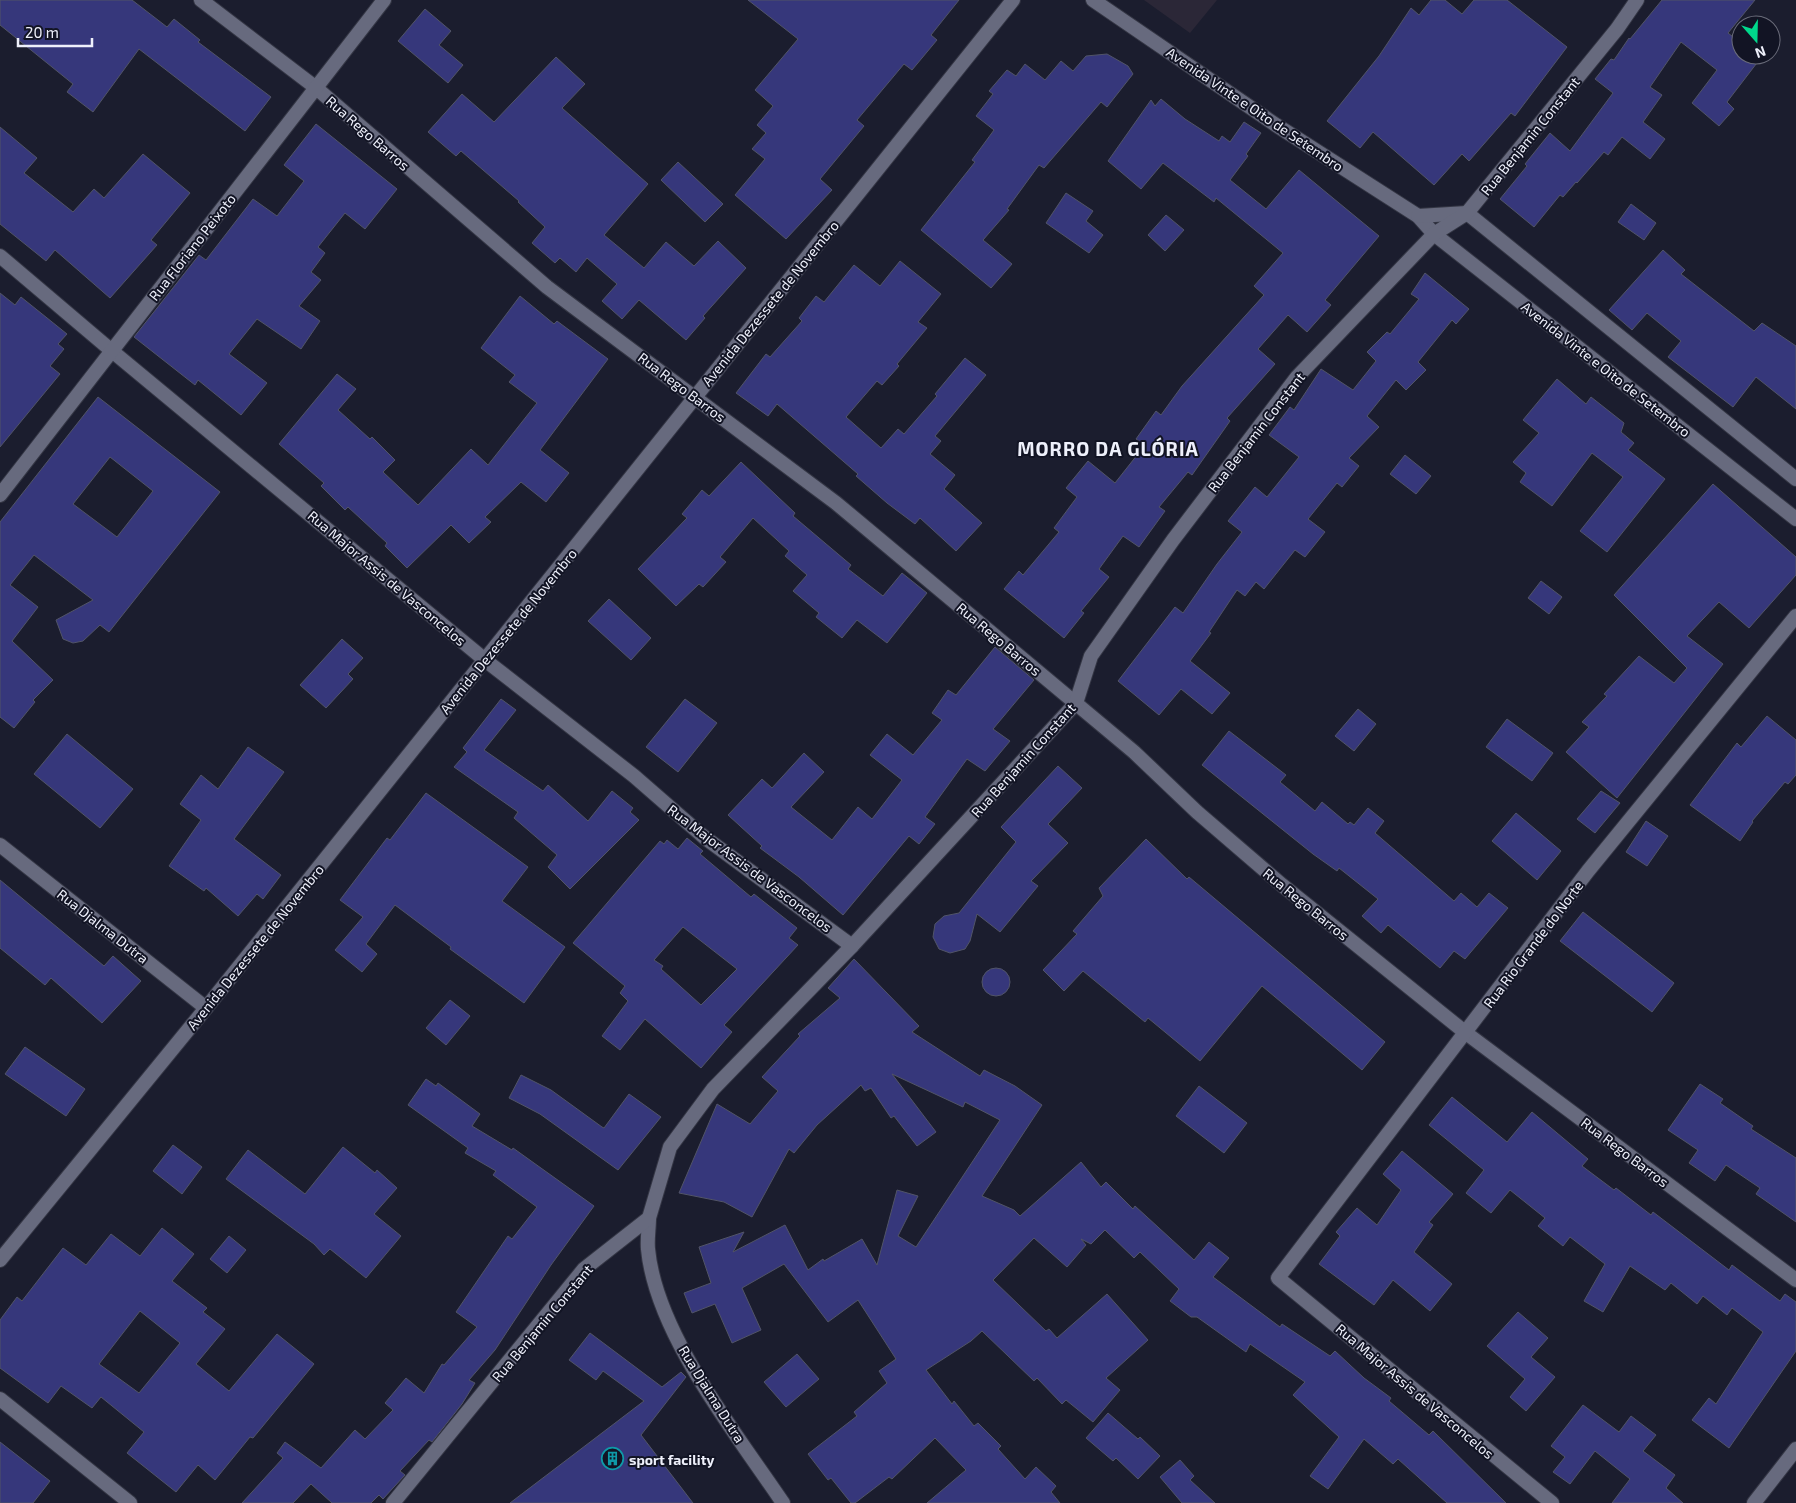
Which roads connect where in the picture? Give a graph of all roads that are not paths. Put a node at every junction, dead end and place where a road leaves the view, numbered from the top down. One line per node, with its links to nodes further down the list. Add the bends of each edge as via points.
1 (201, 0): 6 (street, Rua Rego Barros)
2 (384, 0): 6 (street, Rua Floriano Peixoto)
3 (1013, 0): 12 (street, Avenida Dezessete de Novembro)
4 (1094, 0): 8 (street, Avenida Vinte e Oito de Setembro, via 1276,125)
5 (1637, 0): 7 (street, Rua Benjamin Constant)
6 (315, 88): 11 (street, Rua Floriano Peixoto); 12 (street, Rua Rego Barros, via 546,287)
7 (1467, 213): 8 (street); 9 (street, Rua Benjamin Constant); 13 (street)
8 (1418, 216): 9 (street, Avenida Vinte e Oito de Setembro)
9 (1434, 234): 15 (street, Avenida Vinte e Oito de Setembro); 18 (street, Rua Benjamin Constant, via 1297,377 1178,532 1091,656)
10 (0, 256): 11 (street, Rua Major Assis de Vasconcelos)
11 (112, 351): 14 (street, Rua Floriano Peixoto); 17 (street, Rua Major Assis de Vasconcelos)
12 (695, 396): 17 (street, Avenida Dezessete de Novembro); 18 (street, Rua Rego Barros, via 836,503)
13 (1796, 479)
14 (0, 495)
15 (1796, 519)
16 (1796, 616): 22 (street, Rua Rio Grande do Norte, via 1588,871)
17 (485, 660): 20 (street, Rua Major Assis de Vasconcelos, via 634,776 704,836); 21 (street, Avenida Dezessete de Novembro)
18 (1076, 703): 20 (street, Rua Benjamin Constant); 22 (street, Rua Rego Barros, via 1282,886)
19 (0, 845): 21 (street, Rua Djalma Dutra)
20 (852, 946): 23 (street, Rua Benjamin Constant, via 713,1089 670,1147)
21 (206, 1008): 24 (street, Avenida Dezessete de Novembro)
22 (1466, 1033): 25 (street, Rua Rio Grande do Norte); 26 (street, Rua Rego Barros)
23 (649, 1218): 30 (street, Rua Benjamin Constant, via 584,1269); 31 (street, Rua Djalma Dutra, via 648,1249 659,1296 682,1351)
24 (0, 1260)
25 (1278, 1278): 32 (street, Rua Major Assis de Vasconcelos)
26 (1796, 1280)
27 (0, 1399): 29 (street)
28 (1796, 1449): 33 (street)
29 (130, 1503)
30 (393, 1503)
31 (783, 1503)
32 (1552, 1503)
33 (1754, 1503)

